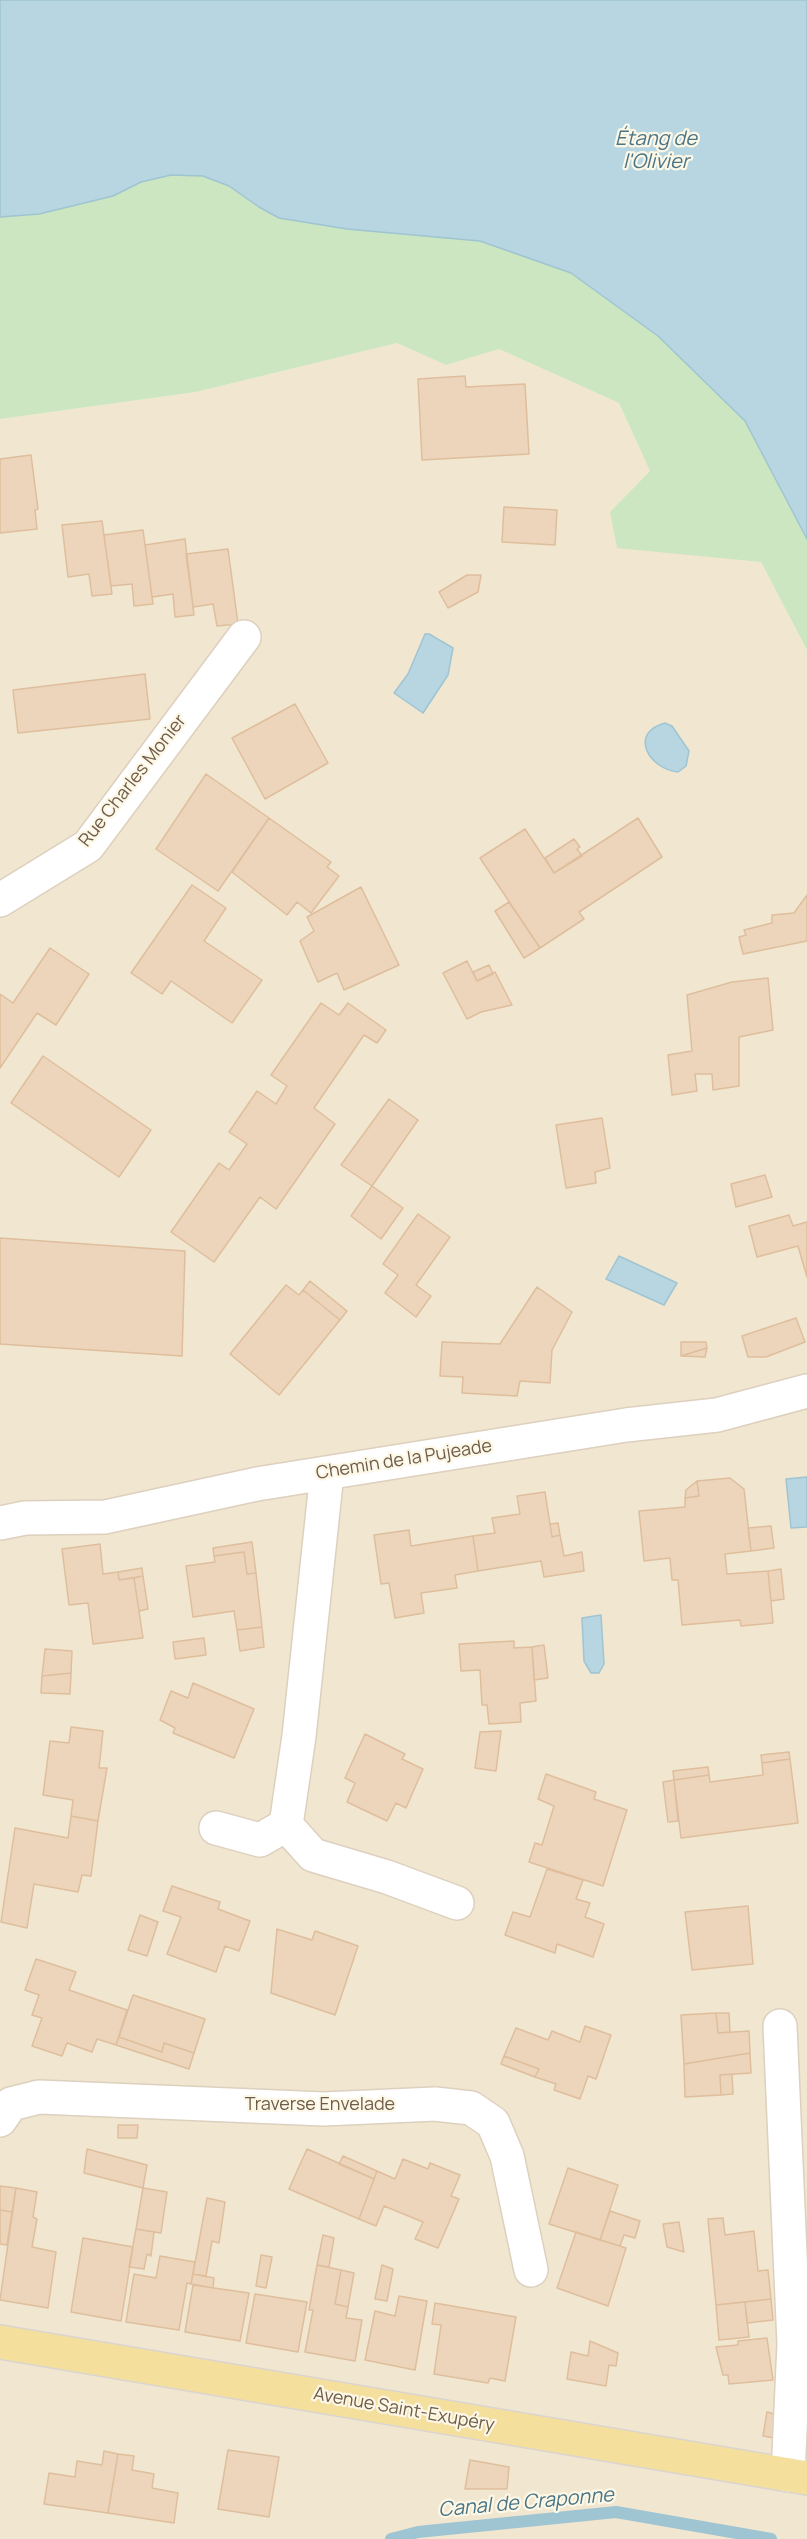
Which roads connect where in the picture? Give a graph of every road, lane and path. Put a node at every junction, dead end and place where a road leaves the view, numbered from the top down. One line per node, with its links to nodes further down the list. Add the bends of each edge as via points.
1 (244, 637): 2 (street, Rue Charles Monier, via 88,846)
2 (0, 900)
3 (807, 1391): 4 (street, Chemin de la Pujeade, via 717,1414)
4 (327, 1473): 5 (street, Chemin de la Pujeade, via 105,1517 25,1518); 6 (street, via 301,1725)
5 (0, 1523)
6 (286, 1825): 7 (street, via 260,1840); 8 (street, via 313,1855)
7 (216, 1828)
8 (457, 1903)
9 (780, 2026): 13 (street)
10 (0, 2120): 11 (street, Traverse Envelade, via 11,2104 39,2097 324,2109 435,2104 471,2108 493,2123 507,2157)
11 (531, 2270)
12 (0, 2342): 13 (main road, Avenue Saint-Exupéry)
13 (798, 2476)

